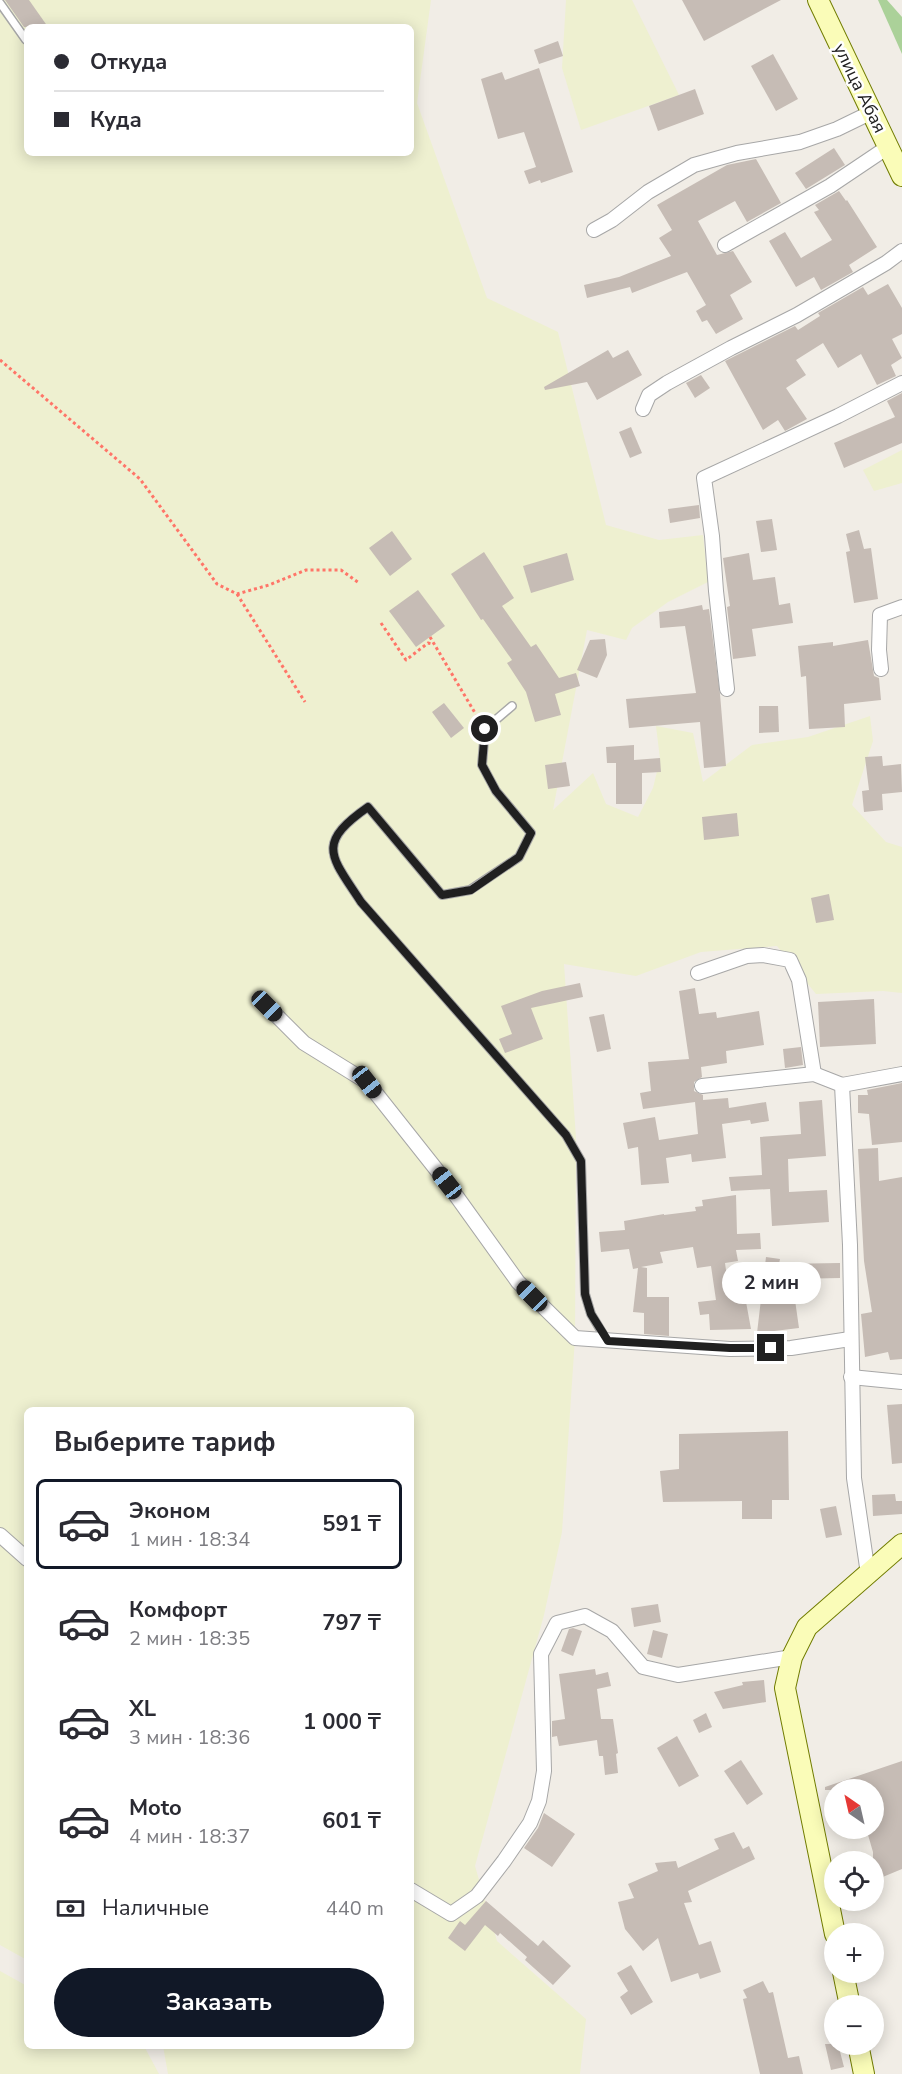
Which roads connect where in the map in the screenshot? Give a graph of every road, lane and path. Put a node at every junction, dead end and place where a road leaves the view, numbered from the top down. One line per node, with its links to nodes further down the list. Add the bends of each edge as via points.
1 (818, 0): 4 (street, улица Абая)
2 (1, 5): 3 (lane)
3 (24, 37)
4 (872, 112): 5 (street, улица Абая); 7 (street, via 800,142 694,165)
5 (888, 147): 6 (street, улица Абая); 8 (street, via 830,186)
6 (902, 176)
7 (594, 230)
8 (725, 245)
9 (902, 251): 12 (street, via 797,315 667,383 649,395)
10 (0, 360): 14 (path, via 140,478 217,584)
11 (902, 383): 20 (street, via 704,478)
12 (643, 409)
13 (359, 583): 14 (path, via 341,570 306,570)
14 (237, 594): 21 (path)
15 (902, 607): 19 (street, via 880,615)
16 (381, 623): 18 (path, via 406,660 428,643)
17 (430, 637): 18 (path)
18 (434, 645): 23 (path)
19 (881, 669)
20 (727, 689)
21 (306, 702)
22 (512, 706): 31 (lane, via 485,729 482,765 496,791 531,833 519,857 471,890 442,895 368,807 347,821 334,840 334,859 361,902 566,1135 581,1161 585,1294 591,1314)
23 (478, 718)
24 (698, 973): 26 (street, via 747,956 790,960 799,980)
25 (267, 1006): 31 (street, via 304,1043 367,1082 534,1298 575,1338)
26 (814, 1074): 28 (street); 29 (street)
27 (902, 1074): 28 (street)
28 (842, 1085): 30 (street)
29 (702, 1086)
30 (850, 1339): 31 (street, via 791,1348); 32 (street)
31 (608, 1341)
32 (851, 1377): 33 (street); 37 (street, via 854,1478)
33 (902, 1382)
34 (0, 1536): 36 (street)
35 (902, 1544): 37 (street)
36 (24, 1556)
37 (868, 1574): 38 (street, via 807,1627)
38 (792, 1657): 39 (street, via 678,1675 644,1667 612,1631 585,1616 557,1623 541,1654 544,1771 530,1823 477,1896 451,1914); 40 (street, via 786,1688)
39 (414, 1892)
40 (834, 1923)
41 (860, 2055): 42 (street)
42 (864, 2074)

